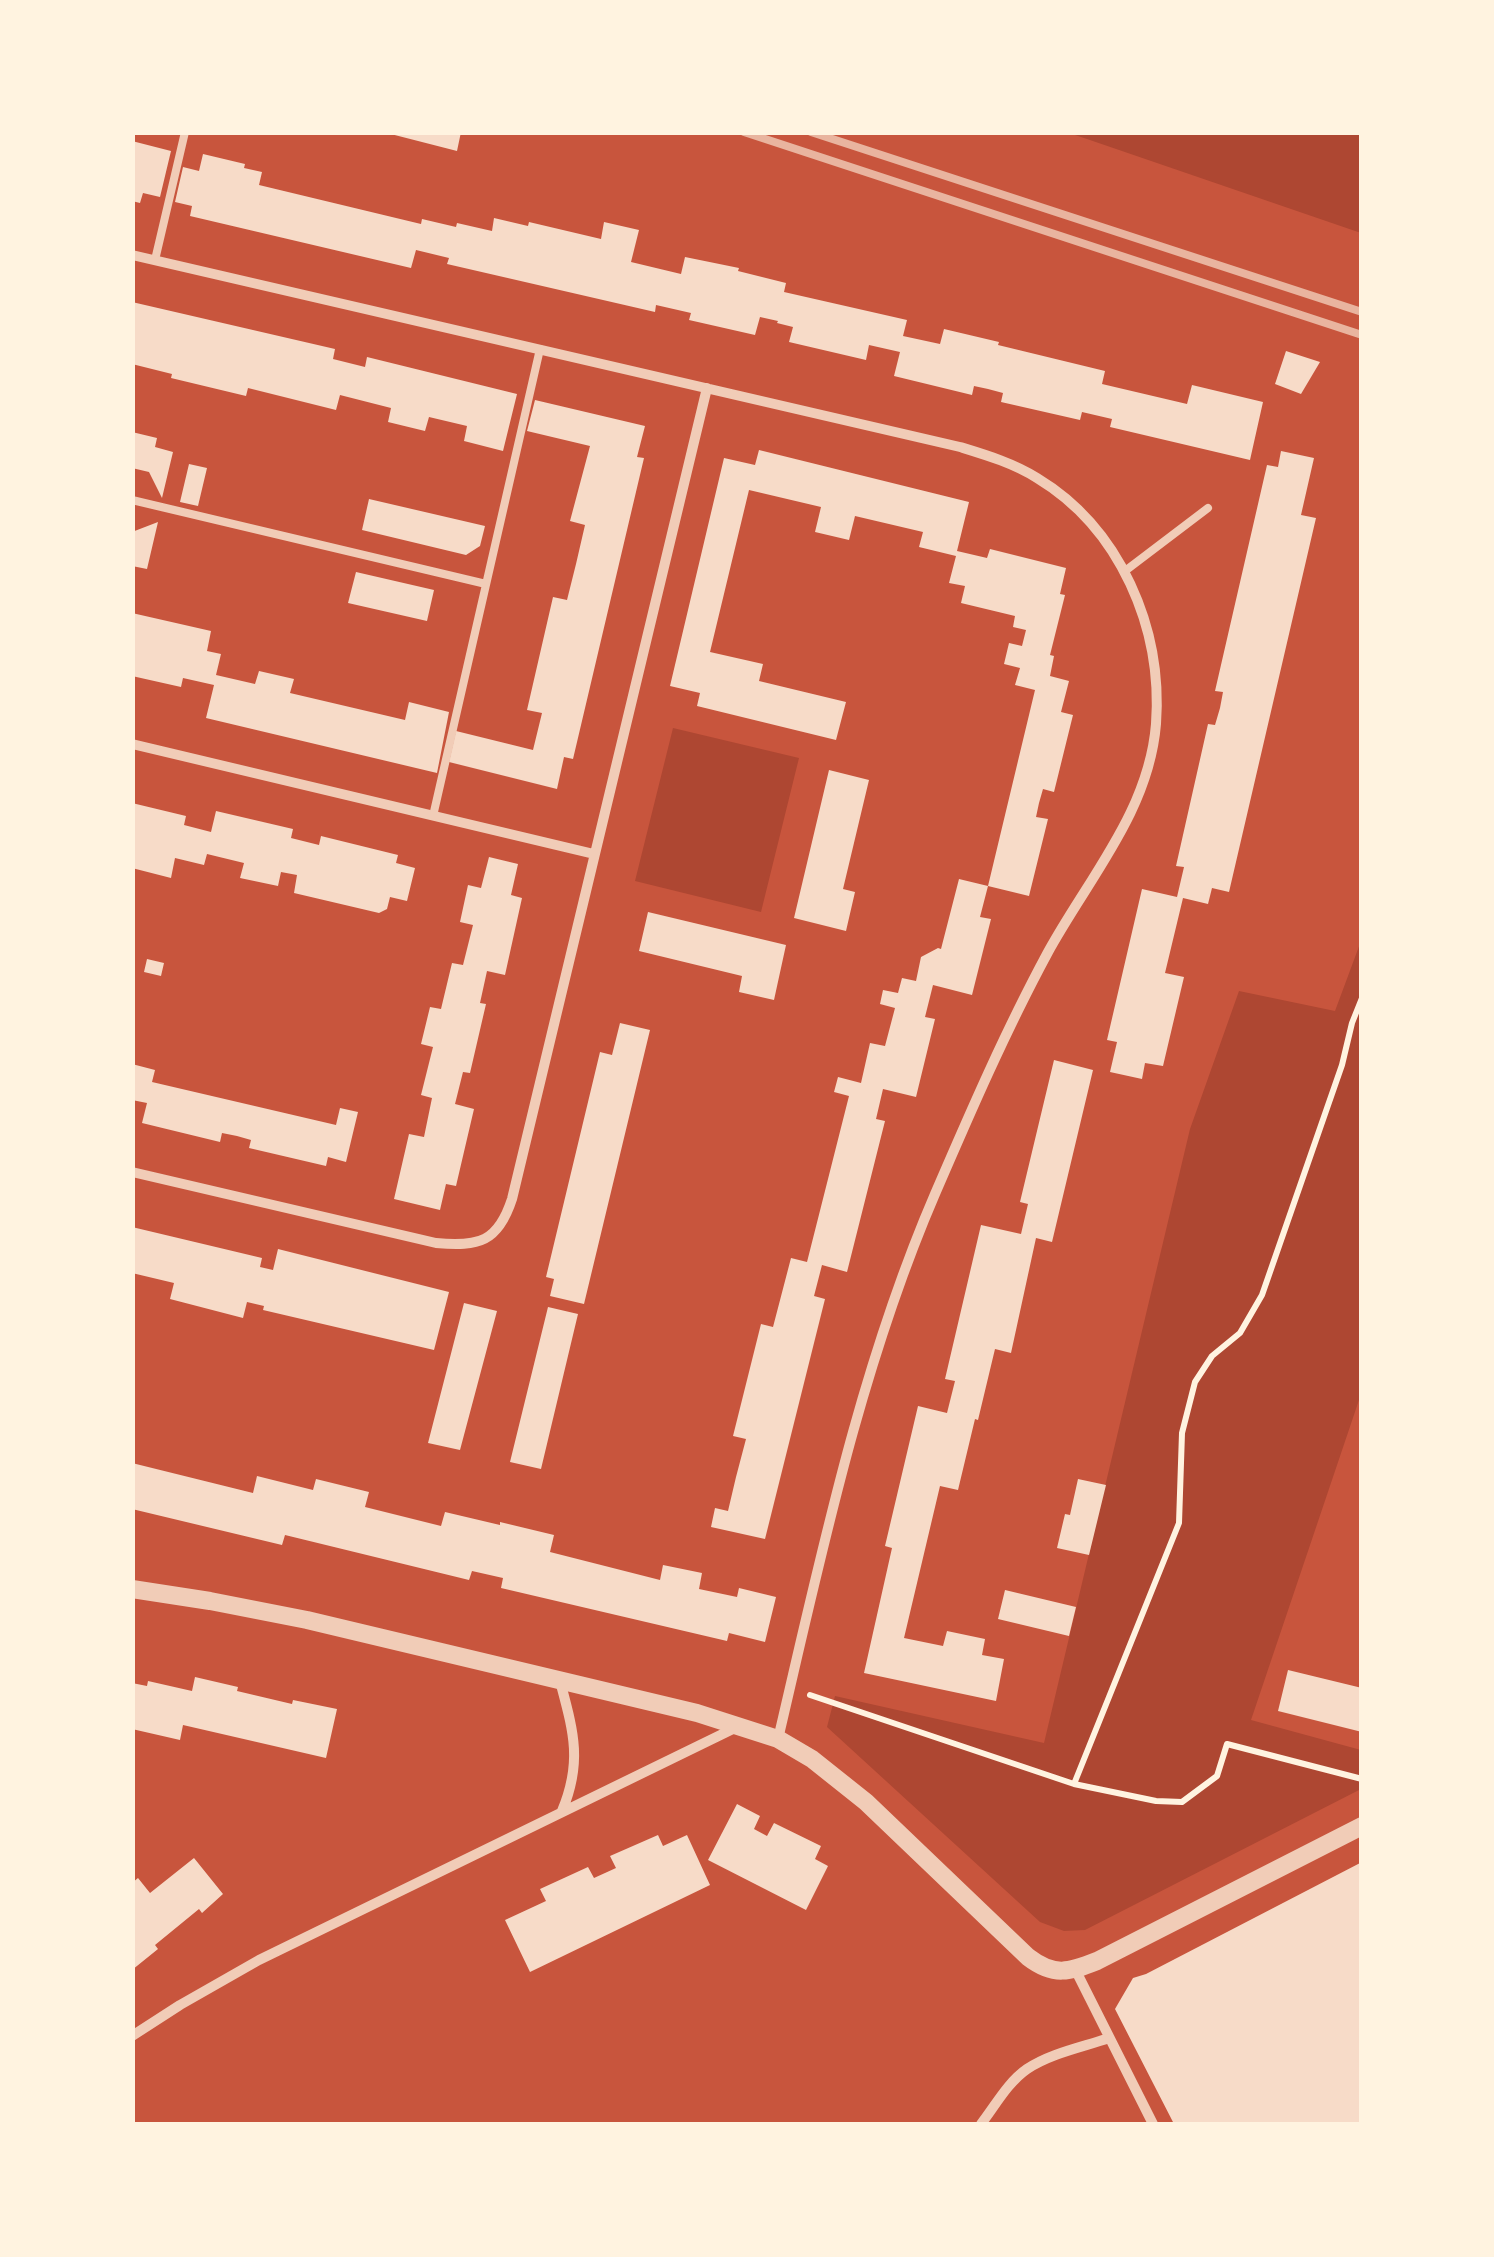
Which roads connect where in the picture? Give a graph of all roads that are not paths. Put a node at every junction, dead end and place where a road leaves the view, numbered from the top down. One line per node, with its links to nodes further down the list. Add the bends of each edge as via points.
1 (186, 132): 3 (lane)
2 (132, 255): 3 (street)
3 (155, 260): 4 (street)
4 (540, 350): 5 (street); 9 (lane)
5 (707, 388): 8 (street, via 1013,465 1079,509); 12 (street)
6 (132, 500): 9 (lane)
7 (1208, 508): 8 (lane)
8 (1124, 571): 17 (street, via 1143,614 1154,669 1156,723 1144,784 1027,992 917,1237 862,1399)
9 (486, 584): 11 (lane)
10 (132, 744): 11 (street)
11 (433, 816): 12 (street)
12 (594, 854): 13 (street, via 512,1199 486,1238 436,1244)
13 (132, 1172)
14 (132, 1589): 15 (street, via 307,1620)
15 (560, 1681): 16 (street); 18 (street, via 576,1751)
16 (740, 1726): 17 (street); 18 (street)
17 (778, 1739): 20 (street, via 866,1802 1028,1956 1054,1970)
18 (561, 1812): 21 (street, via 258,1960)
19 (1362, 1826): 20 (street)
20 (1076, 1969): 22 (street)
21 (132, 2036)
22 (1110, 2038): 23 (street, via 1026,2070); 24 (street)
23 (982, 2124)
24 (1152, 2124)

